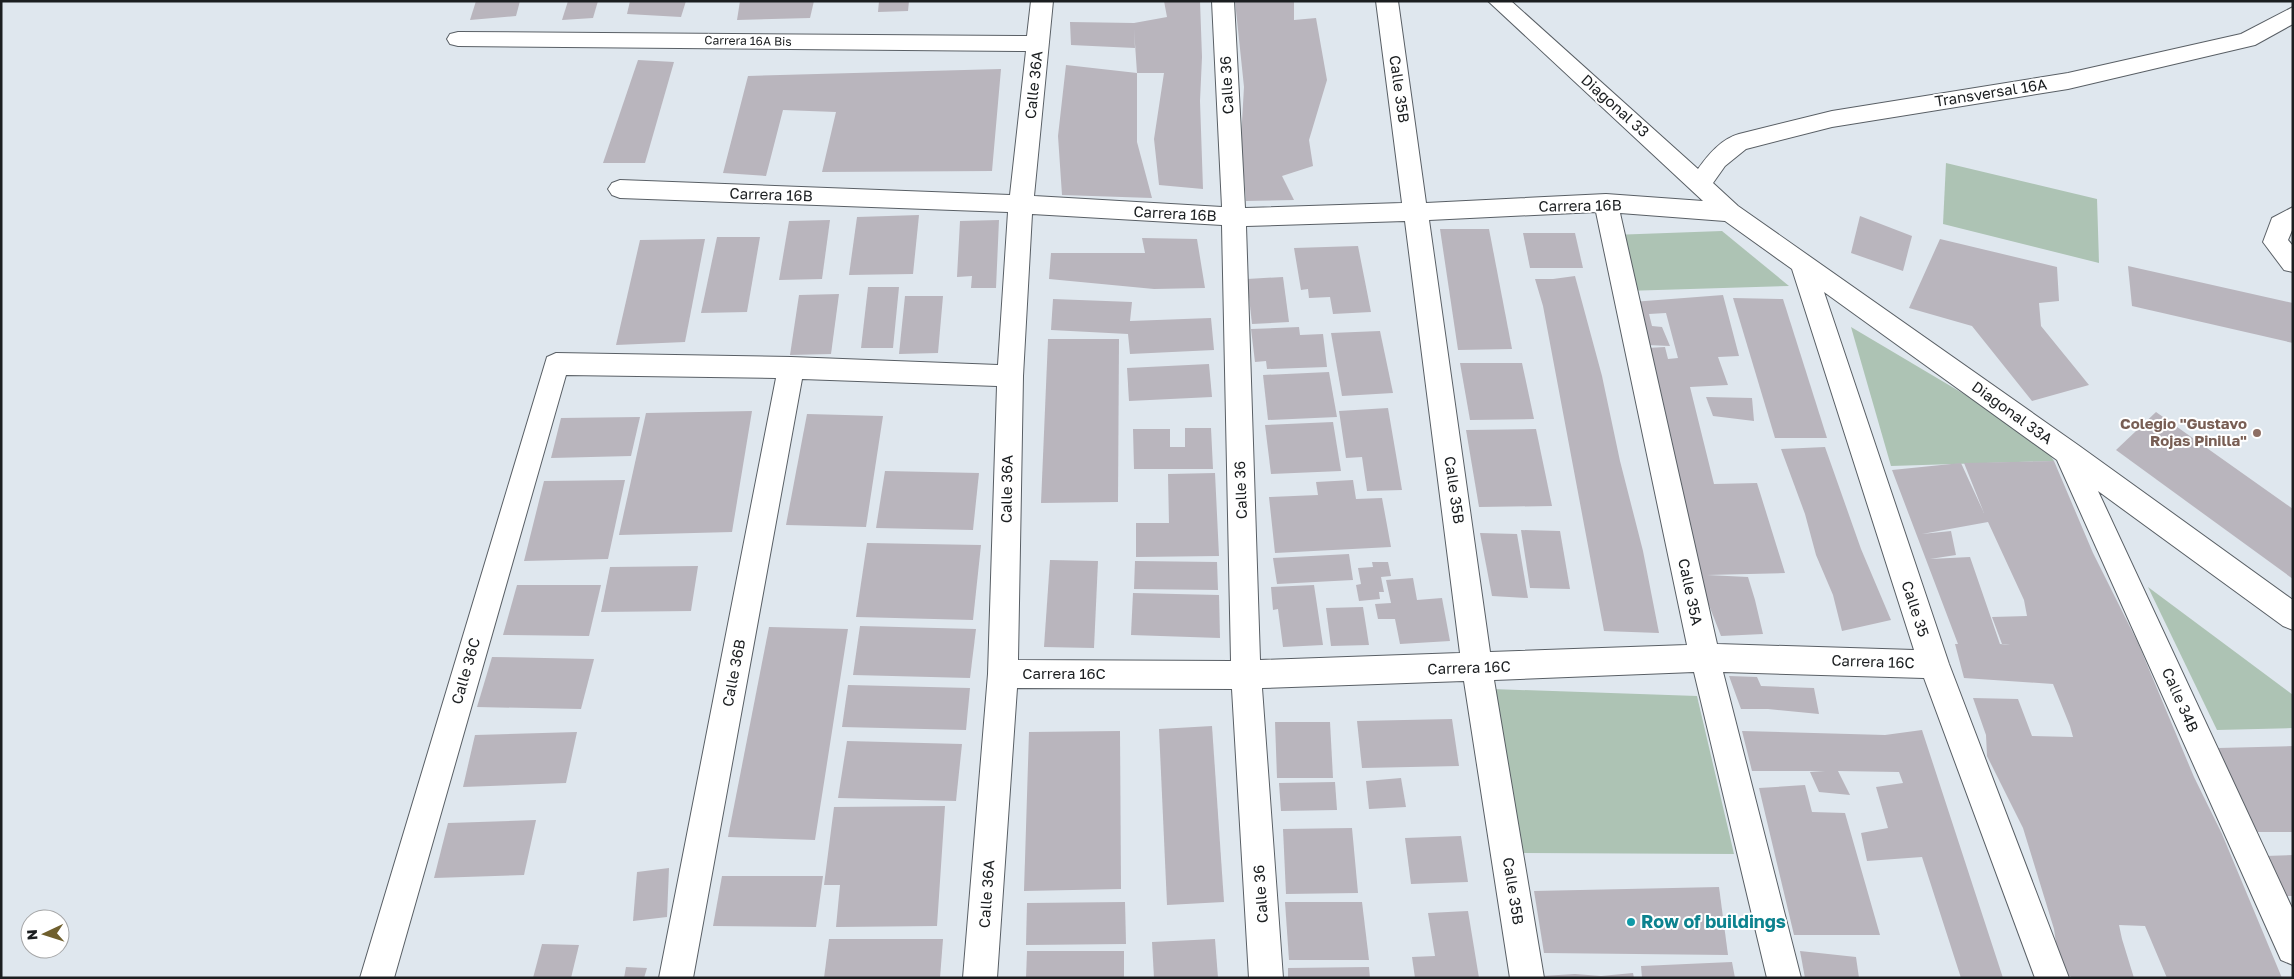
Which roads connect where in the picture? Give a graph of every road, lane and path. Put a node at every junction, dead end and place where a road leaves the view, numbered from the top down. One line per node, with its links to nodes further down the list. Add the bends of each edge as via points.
1 (1042, 1): 7 (street, Calle 36A)
2 (1223, 1): 15 (street, Calle 36)
3 (1387, 1): 12 (street, Calle 35B)
4 (1498, 1): 8 (street, Diagonal 33)
5 (2293, 14): 8 (street, Transversal 16A, via 2248,40 2068,81 1832,120 1739,142 1717,160)
6 (458, 39): 7 (street, Carrera 16A Bis)
7 (1038, 44): 11 (street, Calle 36A)
8 (1700, 183): 13 (street, Diagonal 33)
9 (620, 189): 11 (street, Carrera 16B)
10 (1606, 203): 12 (street, Carrera 16B); 13 (street, Carrera 16B); 22 (street, Calle 35A)
11 (1021, 204): 15 (street, Carrera 16B); 19 (street, Calle 36A)
12 (1417, 212): 15 (street, Carrera 16B); 24 (street, Calle 35B)
13 (1730, 212): 16 (street, Diagonal 33A)
14 (2293, 216): 17 (street, via 2281,224 2275,242)
15 (1234, 217): 26 (street, Calle 36)
16 (1802, 263): 20 (street, Diagonal 33A); 23 (street, Calle 35)
17 (2293, 263)
18 (792, 368): 19 (street); 28 (street, Calle 36C, via 556,364); 29 (street, Calle 36B)
19 (1010, 376): 25 (street, Calle 36A)
20 (2068, 453): 21 (street, Diagonal 33A); 27 (street, Calle 34B)
21 (2293, 617)
22 (1705, 658): 23 (street, Carrera 16C); 24 (street, Carrera 16C); 33 (street, Calle 35A)
23 (1934, 664): 34 (street, Calle 35)
24 (1478, 668): 26 (street, Carrera 16C); 32 (street, Calle 35B)
25 (1003, 674): 26 (street, Carrera 16C); 30 (street, Calle 36A)
26 (1246, 675): 31 (street, Calle 36)
27 (2293, 948)
28 (377, 978)
29 (676, 978)
30 (980, 978)
31 (1266, 978)
32 (1527, 978)
33 (1784, 978)
34 (2052, 978)

